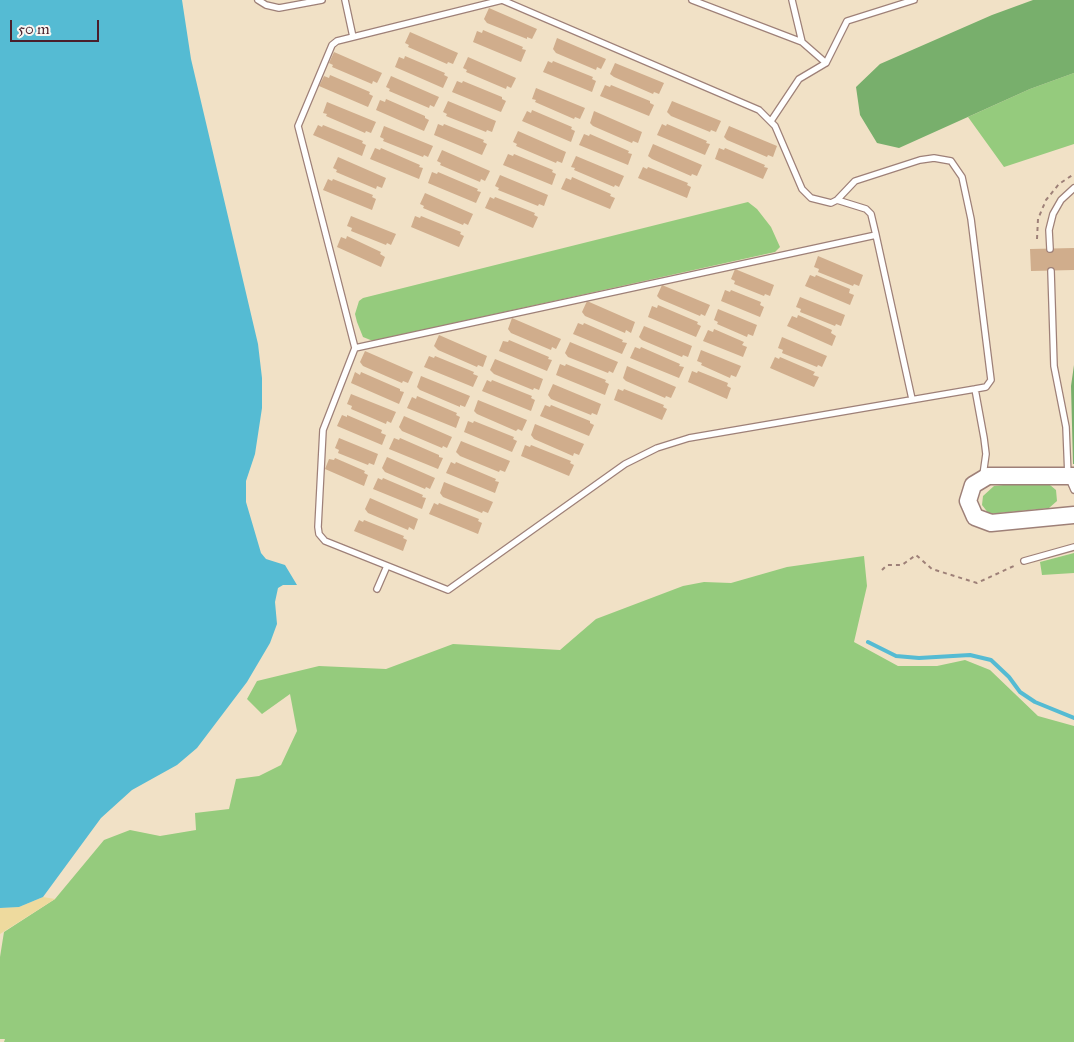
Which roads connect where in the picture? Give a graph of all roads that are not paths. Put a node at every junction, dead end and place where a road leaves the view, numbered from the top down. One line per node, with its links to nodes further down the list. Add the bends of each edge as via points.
1 (258, 0): 2 (lane, via 279,8)
2 (322, 0)
3 (345, 0): 7 (lane)
4 (692, 0): 8 (lane)
5 (792, 0): 8 (lane)
6 (914, 0): 9 (lane, via 847,21)
7 (353, 37): 10 (lane, via 502,0 758,110); 16 (lane, via 332,45 298,126)
8 (802, 42): 9 (lane)
9 (826, 63): 10 (lane, via 799,79)
10 (771, 121): 12 (lane, via 802,189 811,198 831,203)
11 (1074, 188): 14 (lane, via 1061,200 1053,214 1049,230)
12 (837, 200): 13 (lane, via 866,209 871,214); 17 (lane, via 855,181 920,160 951,161 962,177 971,219 991,380 986,387)
13 (876, 236): 16 (lane); 18 (lane)
14 (1050, 249)
15 (1051, 271): 20 (lane, via 1054,366)
16 (356, 348): 24 (lane, via 323,430 319,534 325,541)
17 (975, 389): 18 (lane, via 924,399); 19 (lane, via 986,454)
18 (912, 398): 24 (lane, via 689,438 657,448 625,464 448,590)
19 (982, 478): 20 (main road); 21 (main road, via 970,489 968,501 975,517 985,522)
20 (1072, 480)
21 (1074, 515)
22 (1074, 547): 23 (lane)
23 (1024, 561)
24 (387, 566): 25 (lane)
25 (377, 589)

